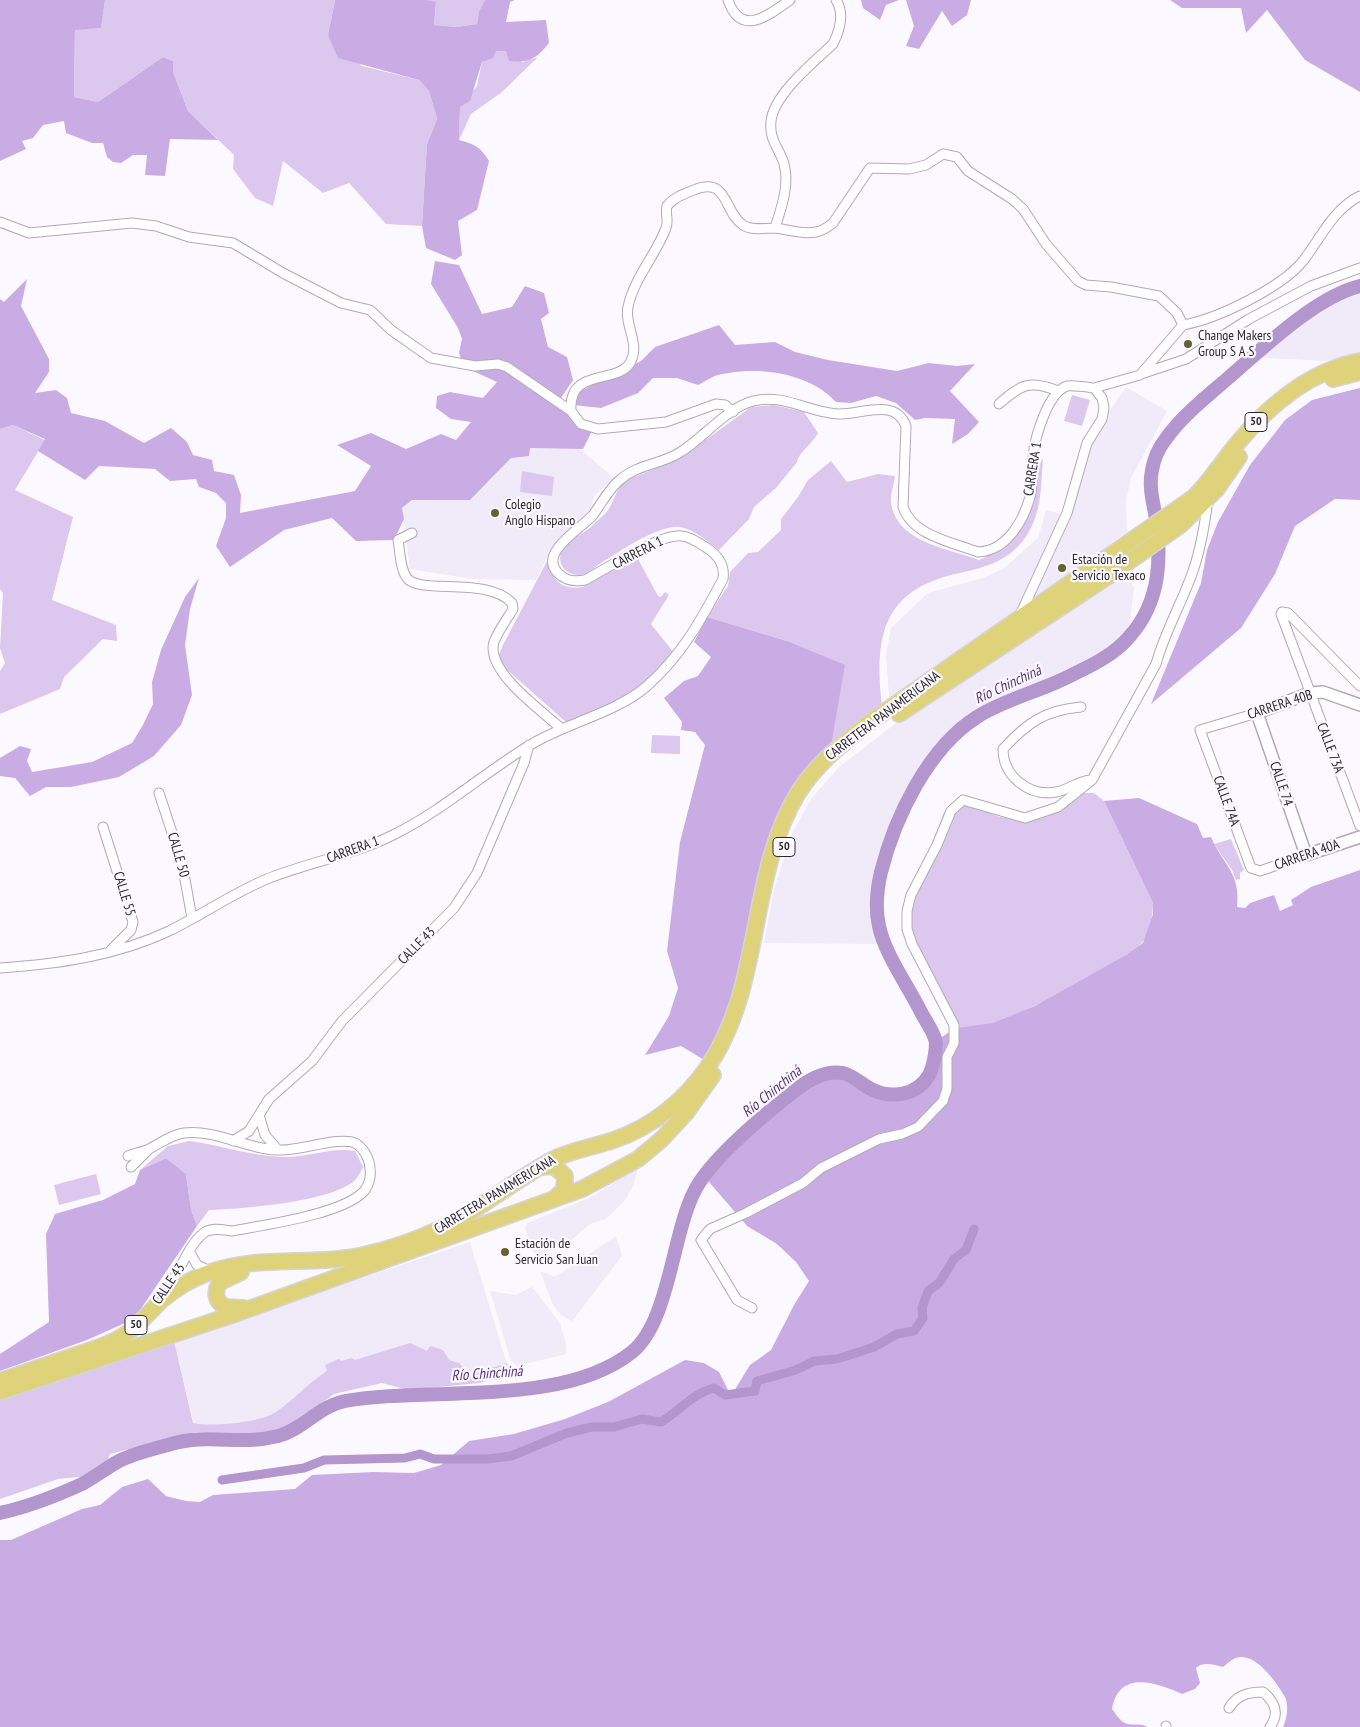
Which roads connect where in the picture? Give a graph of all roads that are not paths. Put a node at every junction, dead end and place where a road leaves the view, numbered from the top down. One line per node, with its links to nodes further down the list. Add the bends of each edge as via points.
1 (728, 0): 2 (street, via 738,17 745,21 766,17)
2 (790, 0)
3 (836, 0): 6 (street, via 840,12 839,33 833,44 780,98 771,120 772,142 785,166 784,201)
4 (1360, 196): 8 (street, via 1343,207 1300,263 1284,277 1226,312)
5 (0, 222): 14 (street, via 29,233 132,223 233,243 341,304 370,310 431,358 476,366 498,364)
6 (776, 228): 8 (street, via 808,232 826,229 870,168 909,169 926,165 942,154 950,154 957,157 968,171 1012,199 1078,280 1086,285 1159,296 1177,313); 14 (street, via 749,229 741,224 716,188 708,186 672,200 666,211 668,225 627,308 634,346 629,364 586,382)
7 (1360, 268): 11 (street, via 1311,286 1249,319 1186,359)
8 (1183, 325): 11 (street)
9 (1360, 361): 18 (highway, CARRETERA PANAMERICANA / 50, via 1338,366 1314,377 1276,403 1235,446)
10 (1360, 372): 17 (highway, CARRETERA PANAMERICANA / 50, via 1339,376 1282,409 1252,441)
11 (1140, 375): 12 (street)
12 (1094, 388): 13 (street, via 1068,386); 21 (street, via 1102,398 1102,419 1087,443 1067,512)
13 (1058, 391): 15 (street, via 1031,384 1014,391); 16 (street, CARRERA 1, via 1040,426 1033,453 1030,496 1024,513 998,548 978,552 920,529 906,516 903,507 906,426 891,411 878,408 837,414 785,400 766,399 747,403)
14 (571, 404): 16 (street, via 581,424 598,429 666,422 716,404 725,405)
15 (999, 404)
16 (733, 412): 27 (street, CARRERA 1, via 680,453 621,478 584,524 556,551 552,561 556,571 576,582 672,536 684,536 713,552 724,569 723,579 690,640 668,666 628,699)
17 (1208, 499): 18 (highway, CARRETERA PANAMERICANA / 50); 30 (street, via 1193,571 1156,664)
18 (1178, 518): 20 (highway, CARRETERA PANAMERICANA / 50)
19 (412, 533): 27 (street, via 398,540 406,577 414,584 497,591 512,603 513,608 494,642 493,656 500,672)
20 (1119, 560): 21 (highway, CARRETERA PANAMERICANA / 50); 47 (highway, CARRETERA PANAMERICANA / 50, via 876,730 828,770 807,797 784,847 743,1012 716,1071 686,1113 638,1159 594,1184)
21 (1018, 620): 46 (highway, CARRETERA PANAMERICANA / 50, via 835,749 799,792 774,844 748,971 736,1009 709,1065 693,1087 659,1117 638,1129 617,1139 569,1153)
22 (1360, 686): 23 (street, CALLE 73A, via 1285,612 1281,614)
23 (1310, 693): 24 (street, CARRERA 40B, via 1323,692); 26 (street, CARRERA 40B); 32 (street, CALLE 73A)
24 (1360, 705)
25 (1081, 707): 30 (street, via 1065,708 1031,722 1003,749 1003,758 1016,780 1026,788 1057,792)
26 (1257, 713): 28 (street, CARRERA 40B); 35 (street, CALLE 74)
27 (562, 729): 29 (street, CARRERA 1)
28 (1200, 730): 36 (street, CALLE 74A)
29 (529, 746): 37 (street, CARRERA 1, via 394,835 267,879); 40 (street, CALLE 43, via 477,873 454,908 342,1021 312,1061 270,1099)
30 (1092, 780): 52 (street, via 1058,807 1025,818 963,800 951,811 911,894 907,910 907,929 912,944 954,1025 943,1101 918,1127 879,1139 821,1168 803,1182 746,1213 710,1229 701,1240 737,1300)
31 (159, 793): 37 (street, CALLE 50, via 182,863)
32 (1360, 826)
33 (103, 827): 38 (street, CALLE 55, via 133,922 131,930)
34 (1360, 837): 35 (street, CARRERA 40A)
35 (1306, 855): 36 (street, CARRERA 40A)
36 (1254, 871)
37 (192, 918): 38 (street, CARRERA 1, via 145,941)
38 (108, 953): 39 (street, CARRERA 1, via 58,963)
39 (0, 968)
40 (259, 1115): 41 (street, CALLE 43, via 249,1131); 43 (street, via 266,1135)
41 (233, 1141): 42 (street, via 184,1133 165,1138); 43 (street, CALLE 43)
42 (149, 1149): 44 (street); 45 (street)
43 (278, 1150): 48 (street, CALLE 43, via 355,1143 370,1164 371,1176 365,1190 338,1208 232,1231 205,1232)
44 (128, 1156)
45 (131, 1167)
46 (540, 1167): 47 (highway, via 554,1166 565,1176 564,1190); 49 (highway, CARRETERA PANAMERICANA / 50, via 469,1213 419,1239 344,1259)
47 (552, 1200): 51 (highway, CARRETERA PANAMERICANA / 50)
48 (189, 1252): 50 (street, CALLE 43, via 197,1265); 53 (street, CALLE 43, via 171,1285)
49 (266, 1264): 50 (highway, CARRETERA PANAMERICANA / 50); 51 (highway, via 234,1274 216,1288 217,1300 225,1307)
50 (212, 1272): 53 (highway, CARRETERA PANAMERICANA / 50, via 179,1287)
51 (254, 1308): 55 (highway, CARRETERA PANAMERICANA / 50)
52 (752, 1308)
53 (147, 1315): 54 (highway, CARRETERA PANAMERICANA / 50, via 133,1329 109,1344)
54 (0, 1381)
55 (0, 1392)
56 (1229, 1708): 57 (street, via 1249,1692 1263,1692 1272,1700 1276,1710)
57 (1270, 1727)

